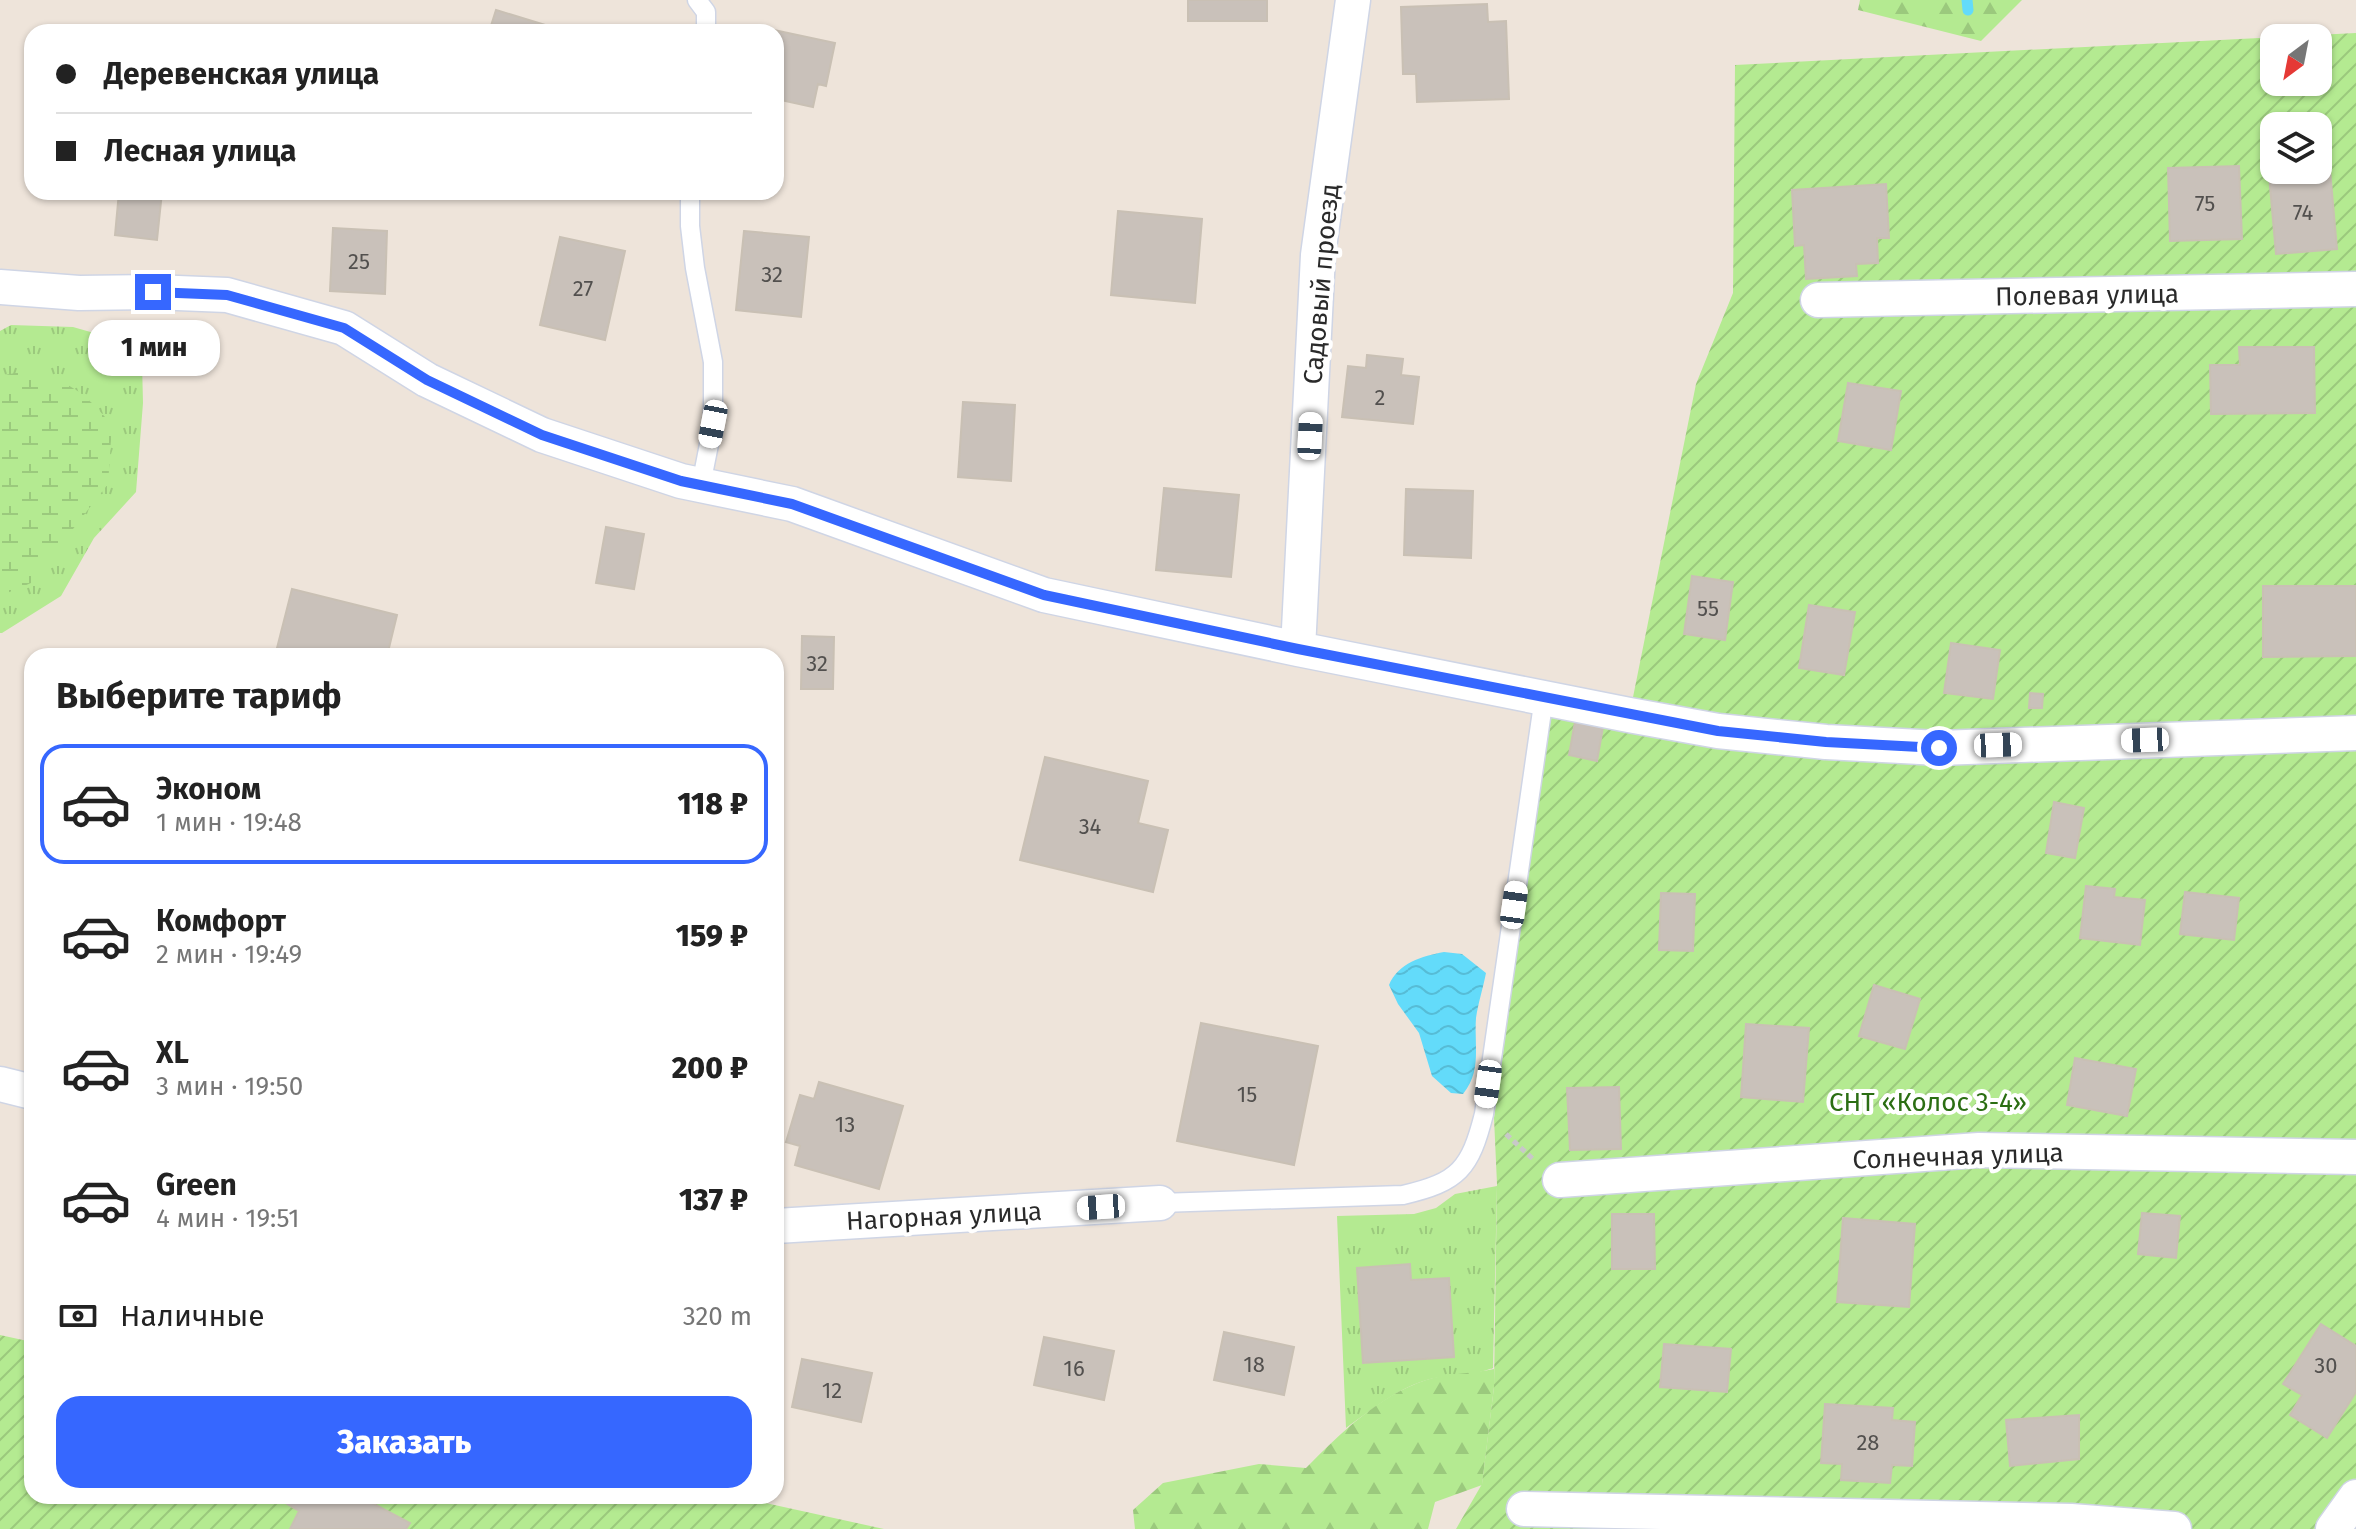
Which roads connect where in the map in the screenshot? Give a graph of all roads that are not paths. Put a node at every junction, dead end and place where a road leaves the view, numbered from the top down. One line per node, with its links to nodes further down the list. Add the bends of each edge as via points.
1 (697, 0): 3 (lane, via 706,12)
2 (1353, 0): 9 (street, Садовый проезд, via 1318,255)
3 (706, 24)
4 (690, 200): 8 (lane, via 695,268 713,362 713,424)
5 (0, 287): 8 (street, via 227,295 344,328 427,380 542,435)
6 (2356, 289): 7 (street, Полевая улица)
7 (1818, 300)
8 (701, 485): 9 (street, via 792,504 1044,595)
9 (1300, 633): 10 (street)
10 (1544, 697): 11 (street, via 1718,731 1939,748); 16 (lane, via 1484,1114 1473,1152 1450,1180 1403,1195)
11 (2356, 733)
12 (0, 1084): 13 (street)
13 (24, 1090)
14 (2356, 1157): 15 (street, Солнечная улица, via 1979,1150)
15 (1560, 1180)
16 (1160, 1203): 17 (street, Нагорная улица)
17 (784, 1226)
18 (2356, 1497): 21 (street)
19 (1524, 1509): 20 (street, via 2071,1521)
20 (2174, 1529)
21 (2333, 1529)

